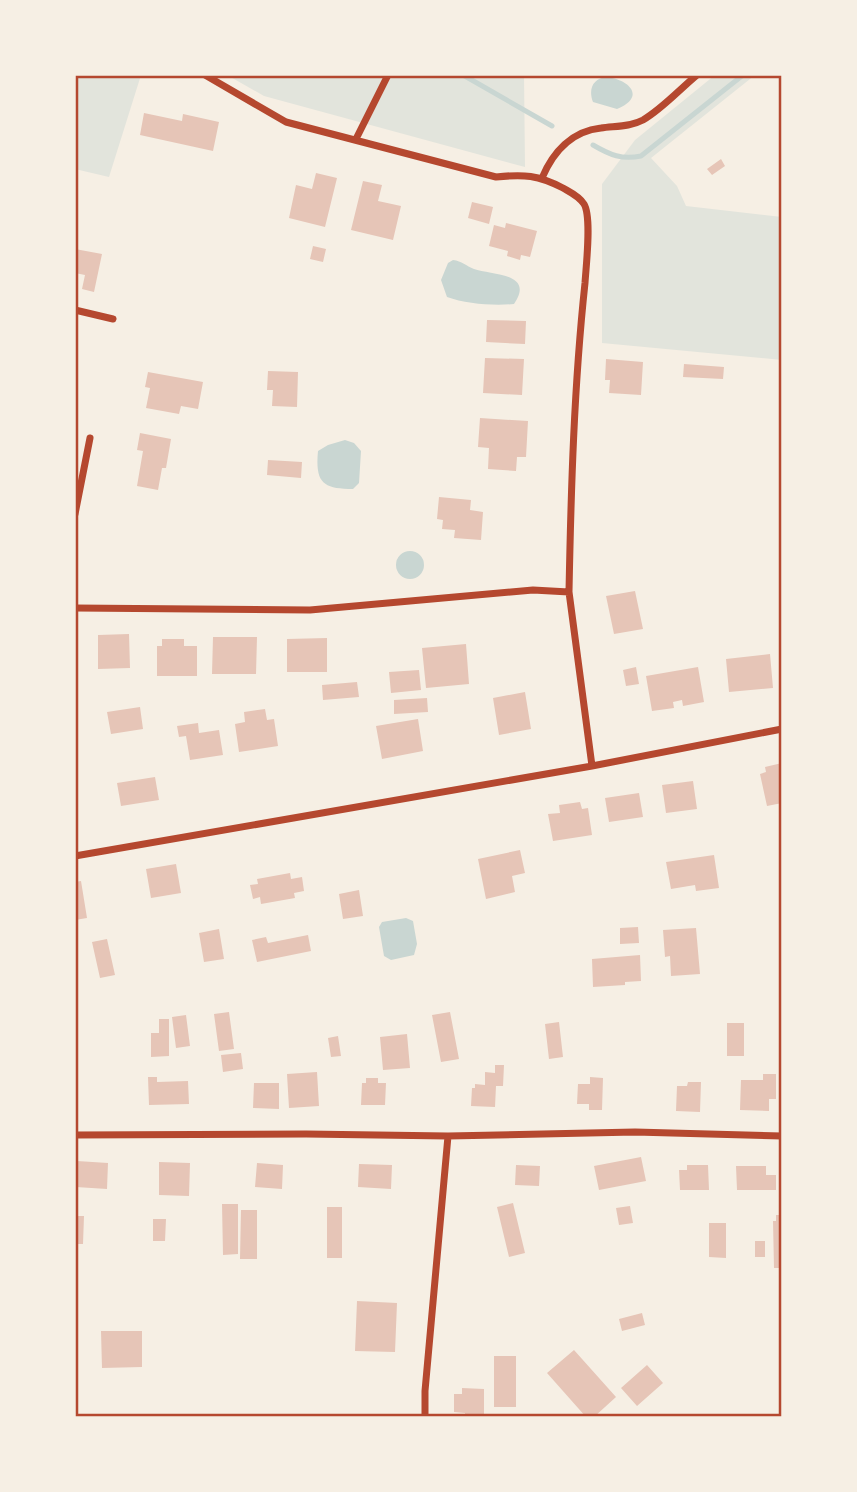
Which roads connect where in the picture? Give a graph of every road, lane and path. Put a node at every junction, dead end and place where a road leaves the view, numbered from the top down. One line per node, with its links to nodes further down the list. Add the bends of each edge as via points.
1 (205, 75): 4 (street, via 286,122)
2 (388, 75): 4 (street)
3 (697, 75): 5 (street, via 643,120 578,134 561,148)
4 (356, 139): 5 (street, via 496,177)
5 (542, 178): 10 (street, via 573,193 585,205 588,228)
6 (75, 310): 7 (street)
7 (113, 319)
8 (90, 438): 9 (street)
9 (75, 514)
10 (569, 592): 11 (street, via 533,590 310,610); 13 (street)
11 (75, 608)
12 (782, 729): 13 (street)
13 (592, 765): 14 (street)
14 (75, 856)
15 (75, 1135): 16 (street)
16 (448, 1136): 17 (street, via 635,1132); 18 (street)
17 (782, 1136)
18 (425, 1417)

